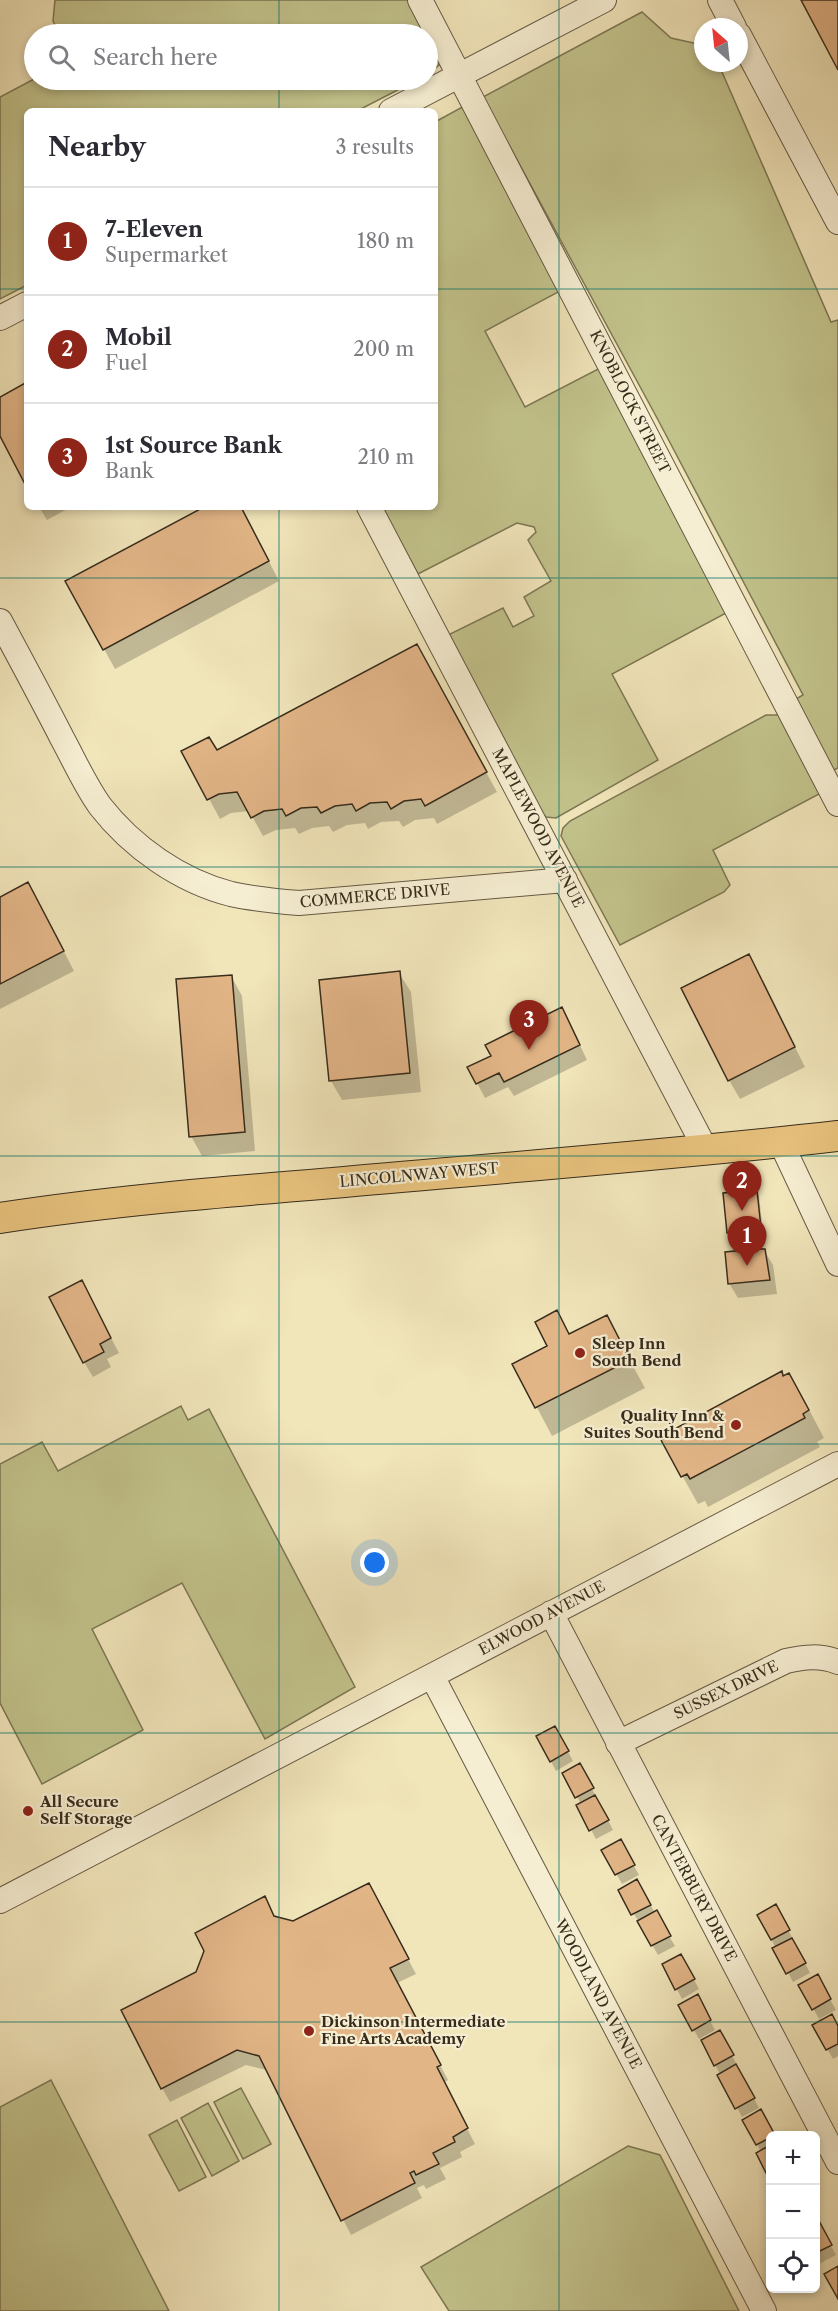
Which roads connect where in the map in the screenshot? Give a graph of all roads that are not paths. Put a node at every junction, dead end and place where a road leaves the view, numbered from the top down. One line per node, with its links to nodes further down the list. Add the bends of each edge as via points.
1 (420, 0): 5 (street, KNOBLOCK STREET)
2 (604, 0): 8 (street)
3 (720, 0): 4 (street)
4 (730, 18)
5 (433, 24)
6 (438, 34): 8 (street, KNOBLOCK STREET)
7 (748, 53): 12 (street)
8 (460, 75): 9 (street); 17 (street, KNOBLOCK STREET)
9 (438, 86)
10 (431, 90): 11 (street)
11 (397, 108)
12 (838, 222)
13 (24, 306): 14 (street)
14 (0, 318)
15 (371, 510): 18 (street, MAPLEWOOD AVENUE)
16 (0, 621): 18 (street, COMMERCE DRIVE, via 100,806 148,853 201,883 259,900 299,903)
17 (838, 804)
18 (565, 880): 21 (street, MAPLEWOOD AVENUE)
19 (838, 1136): 20 (main road, LINCOLNWAY WEST)
20 (781, 1143): 21 (main road, LINCOLNWAY WEST); 23 (street)
21 (706, 1150): 22 (main road, LINCOLNWAY WEST, via 75,1206)
22 (0, 1218)
23 (838, 1264)
24 (838, 1464): 25 (street, ELWOOD AVENUE)
25 (551, 1613): 27 (street, ELWOOD AVENUE); 28 (street, CANTERBURY DRIVE)
26 (838, 1662): 28 (street, SUSSEX DRIVE, via 811,1657 786,1661)
27 (432, 1677): 29 (street, ELWOOD AVENUE); 31 (street, WOODLAND AVENUE)
28 (618, 1743): 30 (street, CANTERBURY DRIVE)
29 (0, 1901)
30 (838, 2162)
31 (764, 2311)

